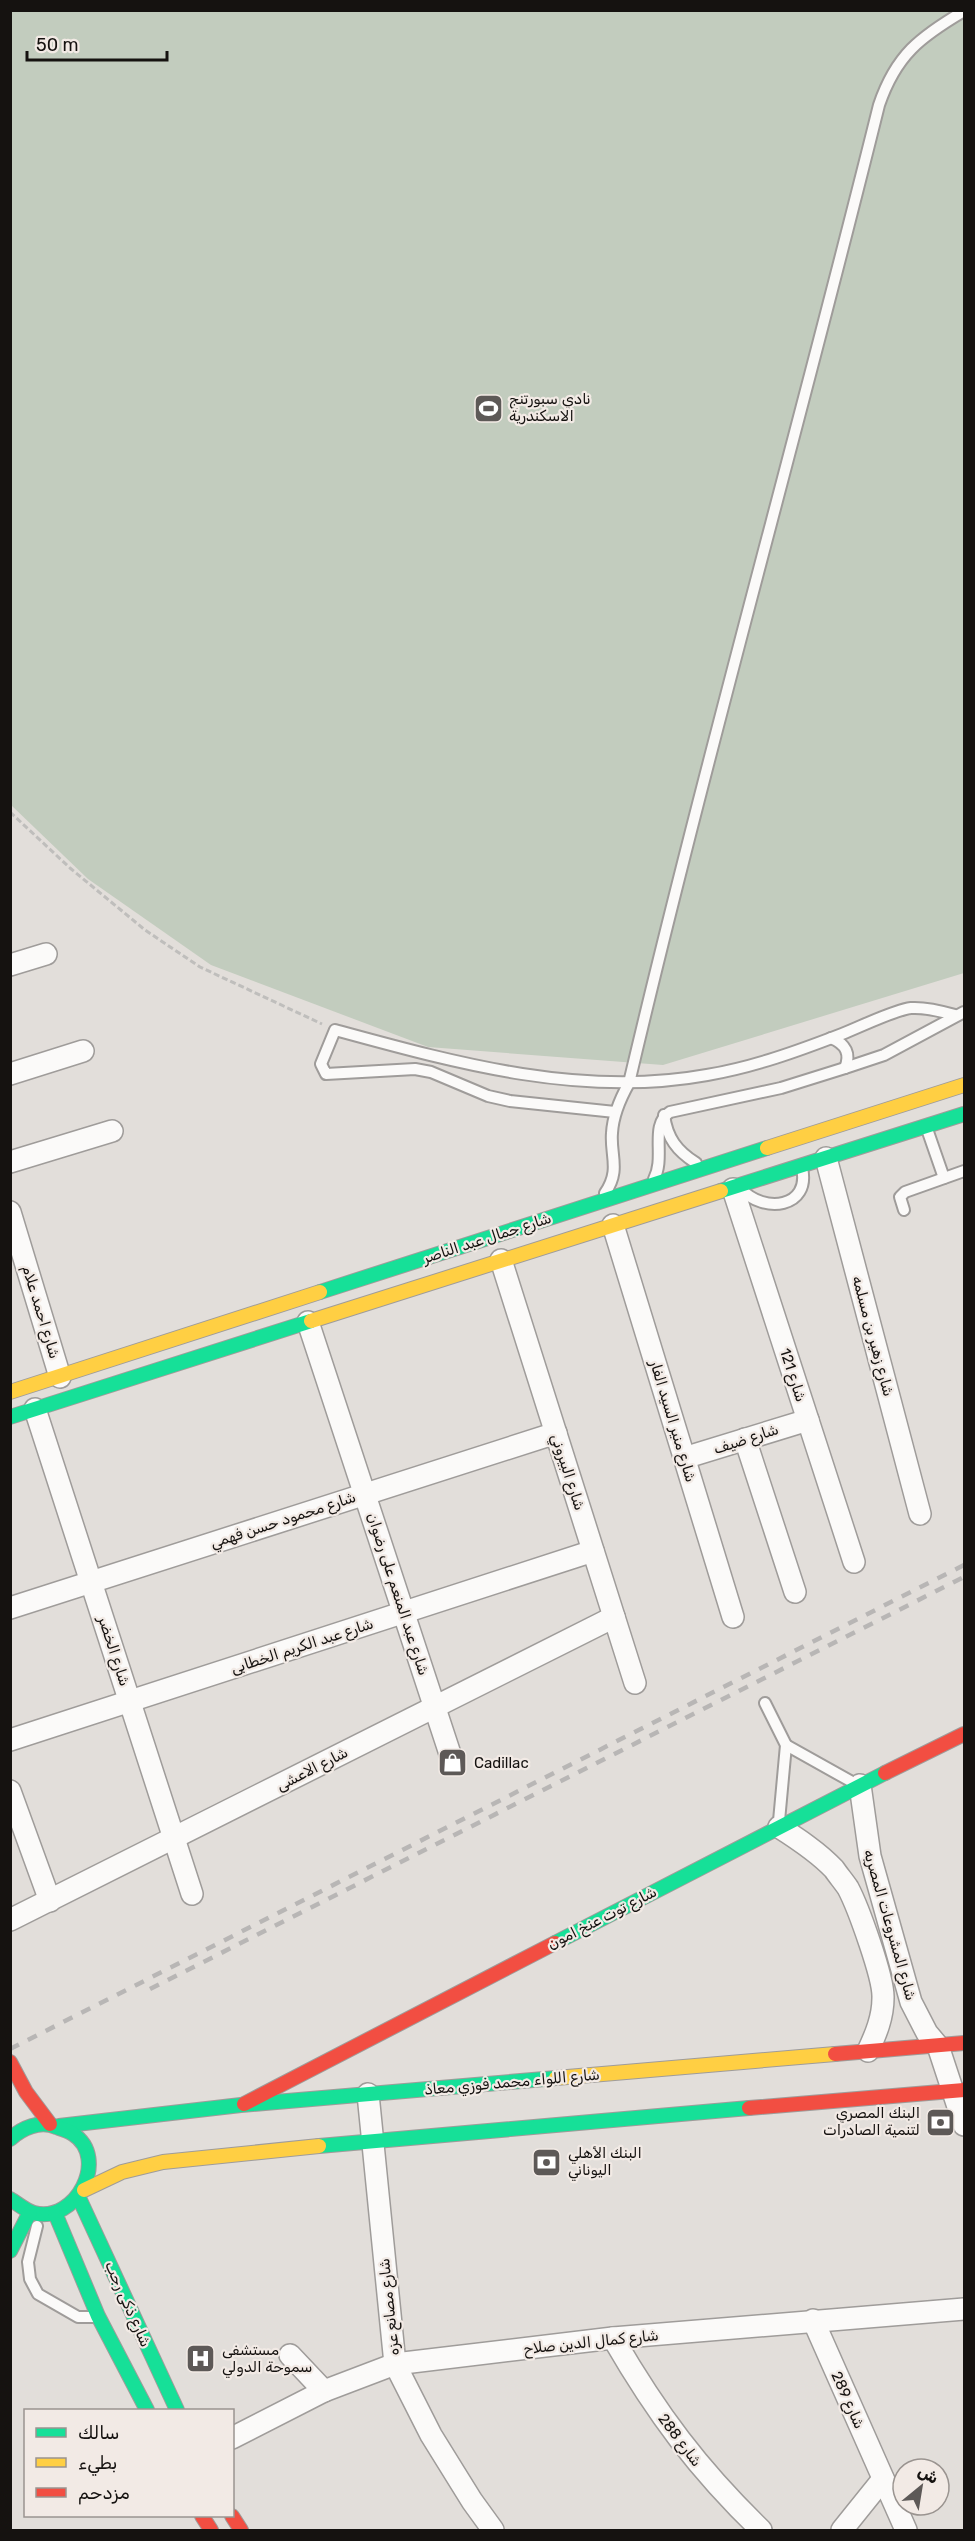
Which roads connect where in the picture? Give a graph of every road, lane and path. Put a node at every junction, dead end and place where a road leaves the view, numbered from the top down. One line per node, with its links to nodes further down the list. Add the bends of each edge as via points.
1 (964, 11): 11 (lane, via 916,42 887,82 879,105 683,856)
2 (10, 812): 6 (path, via 145,930 192,962)
3 (46, 954): 4 (street)
4 (10, 965)
5 (960, 1013): 7 (lane, via 908,1008); 9 (lane, via 884,1055)
6 (335, 1030): 11 (lane, via 437,1058 538,1078); 13 (lane, via 321,1064 326,1074 415,1069 510,1101)
7 (831, 1038): 9 (lane, via 847,1050); 11 (lane, via 770,1060 706,1075)
8 (83, 1051): 10 (street)
9 (845, 1068): 15 (lane, via 782,1088)
10 (10, 1074)
11 (629, 1083): 13 (lane)
12 (964, 1085): 20 (main road, شارع جمال عبد الناصر)
13 (615, 1112): 26 (lane, via 611,1134 614,1172)
14 (964, 1114): 16 (main road, شارع جمال عبد الناصر)
15 (664, 1115): 20 (lane, via 669,1139 686,1157); 24 (lane, via 659,1126 660,1164)
16 (926, 1126): 18 (main road, شارع جمال عبد الناصر); 23 (lane)
17 (112, 1131): 19 (street)
18 (826, 1158): 21 (main road, شارع جمال عبد الناصر); 42 (street, شارع زهير بن مسلمه)
19 (10, 1162)
20 (708, 1167): 24 (main road, شارع جمال عبد الناصر)
21 (801, 1167): 25 (main road, شارع جمال عبد الناصر); 25 (lane, via 802,1189 795,1198 769,1206)
22 (964, 1171): 23 (lane)
23 (944, 1178): 28 (lane, via 902,1194)
24 (651, 1186): 26 (main road, شارع جمال عبد الناصر); 27 (main road)
25 (736, 1188): 27 (main road, شارع جمال عبد الناصر); 37 (street, شارع 121)
26 (597, 1203): 33 (main road, شارع جمال عبد الناصر)
27 (658, 1210): 30 (main road, شارع جمال عبد الناصر)
28 (904, 1210)
29 (10, 1212): 33 (street, شارع احمد علام)
30 (613, 1225): 31 (main road, شارع جمال عبد الناصر); 40 (street, شارع منير السيد الفار)
31 (501, 1260): 32 (main road, شارع جمال عبد الناصر); 38 (street, شارع البيروني)
32 (308, 1322): 35 (main road, شارع جمال عبد الناصر); 41 (street, شارع عبد المنعم على رضوان)
33 (60, 1377): 34 (main road, شارع جمال عبد الناصر)
34 (10, 1392)
35 (35, 1409): 36 (main road, شارع جمال عبد الناصر); 45 (street, شارع الخضر)
36 (10, 1417)
37 (808, 1420): 39 (street, شارع ضيف); 44 (street, شارع 121)
38 (556, 1433): 41 (street, شارع محمود حسن فهمي); 43 (street, شارع البيروني)
39 (745, 1439): 40 (street, شارع ضيف); 46 (street)
40 (684, 1458): 50 (street, شارع منير السيد الفار)
41 (365, 1494): 45 (street, شارع محمود حسن فهمي); 48 (street, شارع عبد المنعم على رضوان)
42 (920, 1514)
43 (593, 1551): 48 (street, شارع عبد الكريم الخطابى); 49 (street, شارع البيروني)
44 (854, 1562)
45 (91, 1582): 47 (street, شارع محمود حسن فهمي); 52 (street, شارع الخضر)
46 (795, 1592)
47 (10, 1608)
48 (404, 1613): 52 (street, شارع عبد الكريم الخطابى); 54 (street, شارع عبد المنعم على رضوان)
49 (614, 1617): 51 (street, شارع البيروني); 54 (street, شارع الاعشى)
50 (733, 1617)
51 (635, 1683)
52 (130, 1701): 56 (street, شارع عبد الكريم الخطابى); 62 (street, شارع الخضر)
53 (765, 1703): 57 (lane)
54 (435, 1707): 58 (street, شارع عبد المنعم على رضوان); 62 (street, شارع الاعشى)
55 (964, 1734): 59 (main road, شارع توت عنخ امون)
56 (10, 1740)
57 (786, 1745): 59 (lane); 61 (lane)
58 (453, 1763)
59 (860, 1785): 61 (main road, شارع توت عنخ امون); 68 (street, شارع المشروعات المصريه, via 868,1847 905,1984 917,2017)
60 (10, 1791): 63 (street)
61 (778, 1827): 69 (street, شارع المشروعات المصريه, via 816,1853 848,1887 881,1978 883,1997 877,2033); 73 (main road, شارع توت عنخ امون)
62 (174, 1839): 64 (street, شارع الخضر); 65 (street, شارع الاعشى)
63 (19, 1844): 65 (street)
64 (192, 1894)
65 (50, 1901): 66 (street, شارع الاعشى)
66 (10, 1920)
67 (964, 2043): 68 (main road, شارع اللواء محمد فوزي معاذ)
68 (938, 2046): 69 (main road, شارع اللواء محمد فوزي معاذ); 71 (street, شارع المشروعات المصريه)
69 (868, 2051): 72 (main road, شارع اللواء محمد فوزي معاذ)
70 (10, 2062): 75 (main road, via 26,2092)
71 (958, 2091): 74 (street, شارع المشروعات المصريه); 77 (main road)
72 (368, 2094): 73 (main road, شارع اللواء محمد فوزي معاذ); 77 (street, شارع مصانع عزه)
73 (241, 2105): 75 (main road, شارع اللواء محمد فوزي معاذ)
74 (964, 2124)
75 (54, 2125): 76 (main road, شارع اللواء محمد فوزي معاذ, via 30,2126); 78 (main road, via 76,2137 86,2152 90,2172)
76 (10, 2139)
77 (372, 2140): 78 (main road, via 163,2162 122,2172); 88 (street, شارع مصانع عزه)
78 (82, 2194): 81 (main road, via 72,2205); 91 (main road, شارع ذكى رجب)
79 (10, 2199): 80 (main road)
80 (35, 2213): 81 (main road); 82 (main road); 84 (lane, via 27,2262 38,2294 78,2317)
81 (55, 2213): 84 (main road, شارع ذكى رجب)
82 (10, 2251)
83 (964, 2309): 85 (street, شارع كمال الدين صلاح)
84 (98, 2316): 90 (main road, شارع ذكى رجب)
85 (813, 2320): 86 (street, شارع كمال الدين صلاح); 93 (street, شارع 289)
86 (613, 2338): 88 (street, شارع كمال الدين صلاح); 99 (street, شارع 288, via 645,2394 682,2446)
87 (290, 2355): 89 (street)
88 (395, 2364): 89 (street, شارع كمال الدين صلاح); 98 (street, شارع مصانع عزه, via 431,2435)
89 (324, 2391): 92 (street, شارع كمال الدين صلاح)
90 (146, 2409)
91 (177, 2409)
92 (234, 2437)
93 (883, 2479): 100 (street); 101 (street, شارع 289)
94 (203, 2517): 96 (main road)
95 (233, 2517): 97 (main road)
96 (211, 2530)
97 (241, 2530)
98 (493, 2530)
99 (761, 2530)
100 (842, 2530)
101 (906, 2530)

